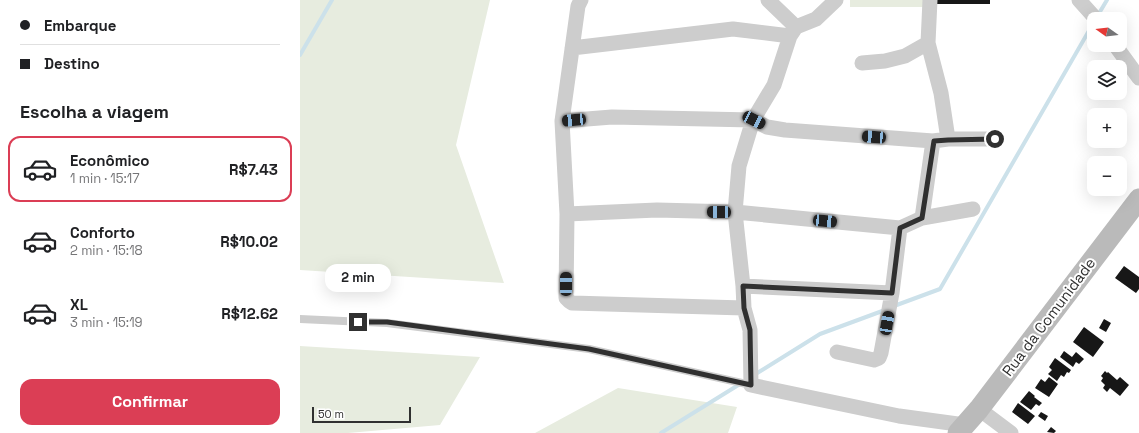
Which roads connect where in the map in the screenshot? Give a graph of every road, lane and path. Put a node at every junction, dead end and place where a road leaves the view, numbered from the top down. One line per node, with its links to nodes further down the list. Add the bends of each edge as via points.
1 (580, 0): 9 (street)
2 (768, 0): 7 (street)
3 (836, 0): 7 (street, via 816,19)
4 (930, 0): 8 (street)
5 (1080, 0): 6 (street)
6 (1090, 12)
7 (793, 31): 9 (street, via 733,29); 13 (street, via 774,84)
8 (928, 42): 11 (street, via 905,56); 16 (street, via 941,94)
9 (572, 48): 14 (street)
10 (1120, 52): 12 (street)
11 (862, 63)
12 (1139, 78)
13 (754, 120): 14 (street, via 612,117); 16 (street, via 767,127 785,130); 19 (street, via 739,166)
14 (562, 121): 20 (street)
15 (995, 139): 16 (street)
16 (941, 140): 21 (street)
17 (1139, 199): 29 (street, Rua da Comunidade)
18 (973, 209): 21 (street)
19 (735, 212): 20 (street, via 657,210); 22 (street); 23 (street)
20 (567, 214): 25 (street, via 566,298 572,303)
21 (922, 218): 22 (street)
22 (900, 228): 24 (street)
23 (743, 286): 24 (street); 25 (street)
24 (892, 293): 27 (street, via 879,358 874,360)
25 (744, 308): 28 (street, via 750,330)
26 (300, 319): 28 (lane, via 387,322 589,349)
27 (837, 352)
28 (751, 385): 30 (street)
29 (979, 409): 30 (street, Rua da Comunidade); 31 (street)
30 (962, 429)
31 (1011, 433)

